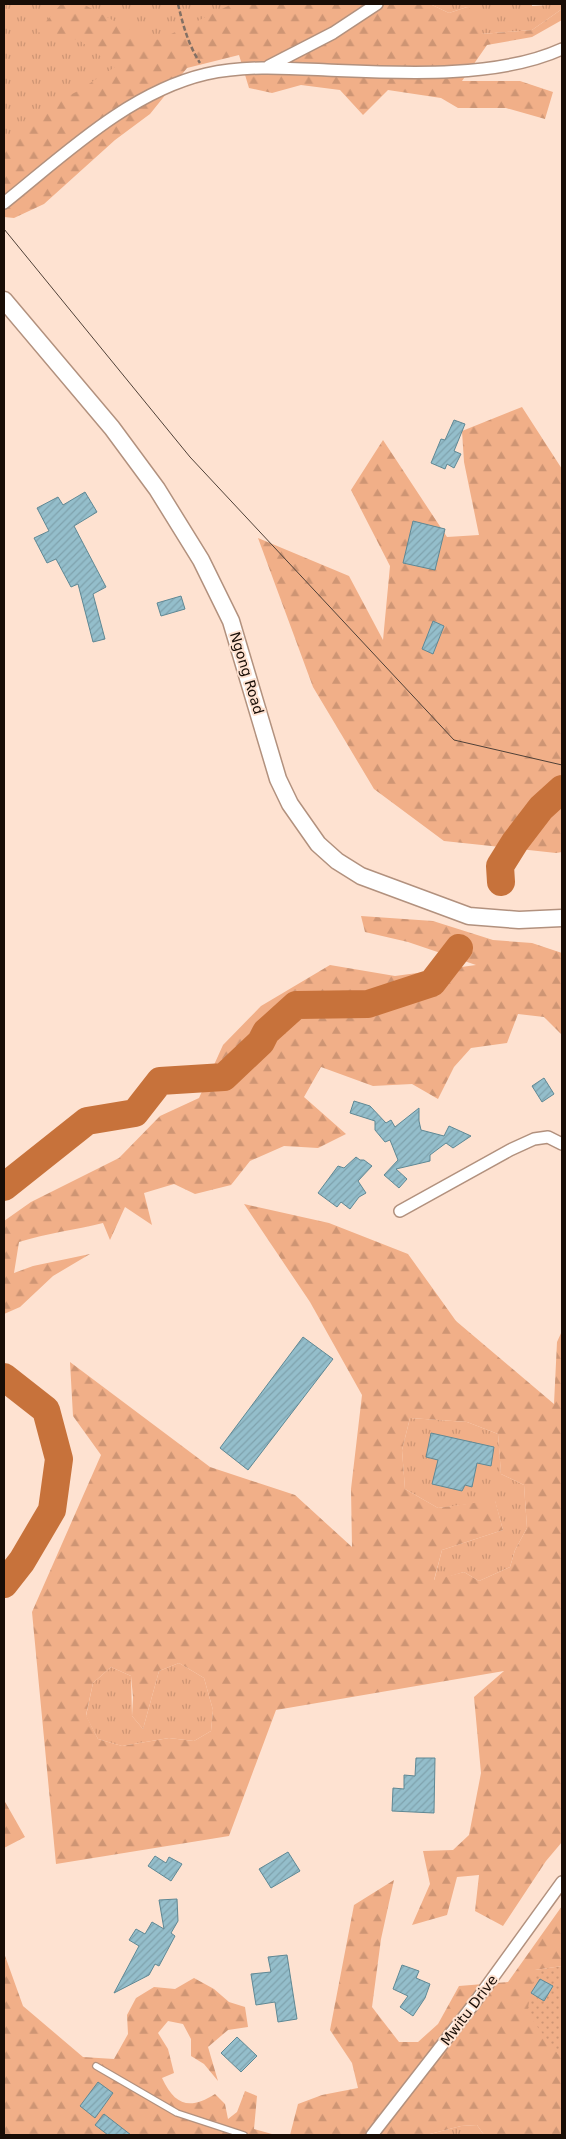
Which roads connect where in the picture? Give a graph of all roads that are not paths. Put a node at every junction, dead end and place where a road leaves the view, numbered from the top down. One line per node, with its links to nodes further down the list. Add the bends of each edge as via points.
1 (377, 4): 3 (street, via 333,33)
2 (561, 51): 3 (street, via 507,67 452,71)
3 (267, 67): 4 (street, via 206,74 166,87 122,111)
4 (4, 203)
5 (4, 300): 6 (main road, Ngong Road, via 112,428 157,489 201,560 231,620 278,779 290,804 318,844 337,861 362,876 469,916 519,920)
6 (562, 918)
7 (562, 1144): 8 (street, via 548,1137 534,1139)
8 (400, 1211)
9 (562, 1882): 12 (street, Mwitu Drive, via 474,2005)
10 (96, 2066): 11 (lane, via 177,2113)
11 (244, 2135)
12 (372, 2135)

